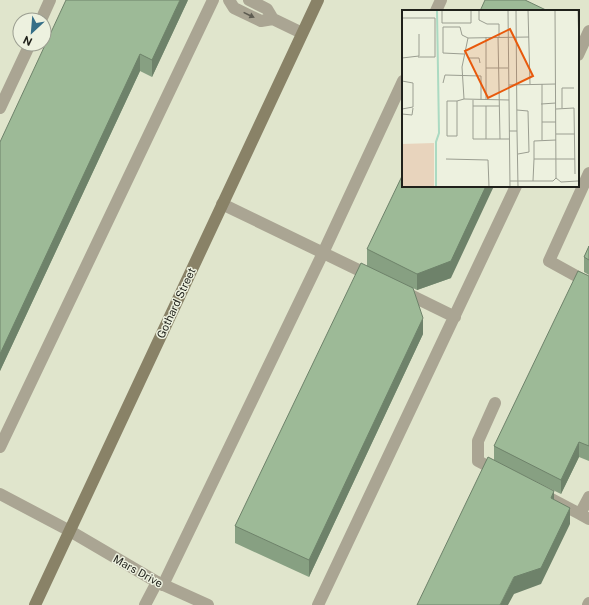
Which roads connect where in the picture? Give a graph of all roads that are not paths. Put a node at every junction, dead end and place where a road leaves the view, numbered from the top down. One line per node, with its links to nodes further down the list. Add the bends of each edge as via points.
1 (50, 0): 8 (street)
2 (213, 0): 23 (street)
3 (229, 0): 9 (street, one-way to 9, via 234,8 261,21)
4 (249, 0): 9 (street, via 267,9)
5 (318, 0): 11 (street, Gothard Street)
6 (441, 0): 7 (street)
7 (436, 10)
8 (45, 12)
9 (273, 19): 11 (street)
10 (589, 31): 13 (street)
11 (302, 33): 18 (street, Gothard Street)
12 (26, 52): 15 (street)
13 (579, 53)
14 (402, 83): 19 (street)
15 (0, 108)
16 (589, 172): 20 (street, via 549,260)
17 (516, 187): 21 (street)
18 (222, 204): 19 (street); 29 (street, Gothard Street)
19 (322, 252): 21 (street); 30 (street)
20 (589, 283)
21 (454, 317): 34 (street)
22 (495, 403): 24 (street, via 478,441 478,461)
23 (0, 447)
24 (506, 475)
25 (527, 486): 28 (street)
26 (0, 494): 29 (street, Mars Drive)
27 (589, 497): 28 (street)
28 (584, 516)
29 (70, 531): 30 (street, Mars Drive); 31 (street, Gothard Street)
30 (160, 584): 32 (street); 33 (street, Mars Drive)
31 (35, 605)
32 (145, 605)
33 (208, 605)
34 (318, 605)

